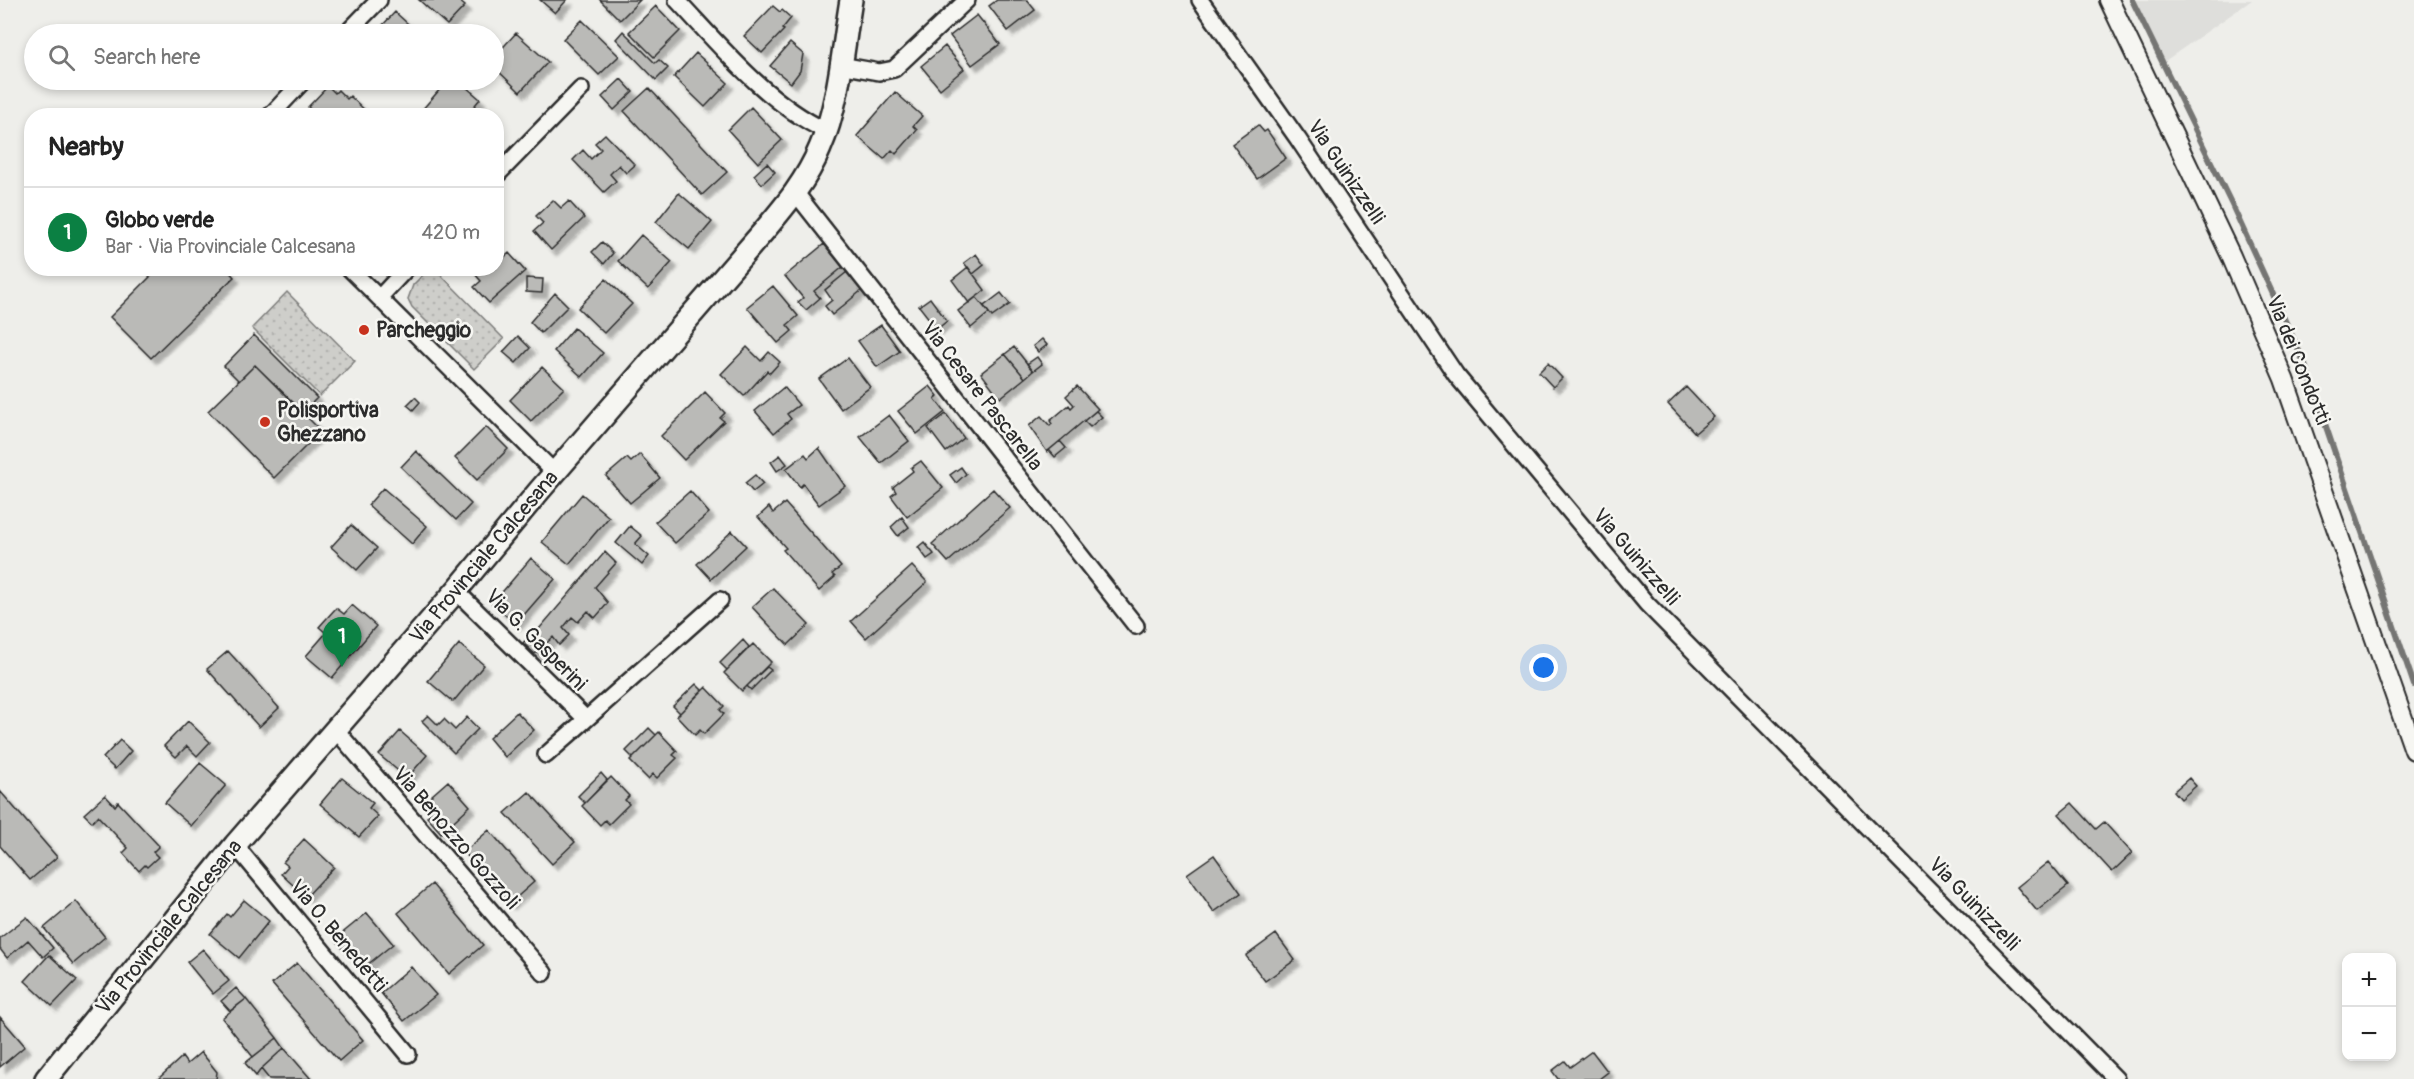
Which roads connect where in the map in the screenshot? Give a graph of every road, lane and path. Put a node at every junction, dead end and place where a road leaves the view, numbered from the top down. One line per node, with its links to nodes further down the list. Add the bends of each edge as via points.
1 (379, 0): 7 (street)
2 (677, 0): 12 (street, via 786,107)
3 (850, 0): 8 (main road, Via Provinciale Calcesana)
4 (967, 0): 8 (street, via 894,69 879,72)
5 (1200, 0): 30 (street, Via Guinizzelli, via 1298,138 1456,375 1647,604)
6 (2109, 0): 24 (street, Via dei Condotti, via 2231,256 2284,379)
7 (356, 24)
8 (840, 65): 12 (main road, Via Provinciale Calcesana)
9 (581, 89): 13 (street)
10 (295, 90): 11 (street)
11 (278, 108)
12 (826, 131): 14 (main road, Via Provinciale Calcesana)
13 (504, 168)
14 (795, 192): 18 (main road, Via Provinciale Calcesana); 21 (street, Via Cesare Pascarella)
15 (357, 276): 17 (street)
16 (399, 276): 17 (street)
17 (378, 298): 18 (street)
18 (555, 472): 19 (main road, Via Provinciale Calcesana)
19 (456, 591): 22 (street, Via G. Gasperini); 23 (main road, Via Provinciale Calcesana)
20 (720, 600): 22 (street, Via G. Gasperini)
21 (1136, 626)
22 (586, 719): 25 (street, Via G. Gasperini)
23 (335, 729): 26 (main road, Via Provinciale Calcesana); 27 (street, Via Benozzo Gozzoli)
24 (2414, 750)
25 (546, 755)
26 (235, 845): 28 (street, Via O. Benedetti); 29 (main road, Via Provinciale Calcesana)
27 (544, 973)
28 (408, 1054)
29 (46, 1079)
30 (2116, 1079)

